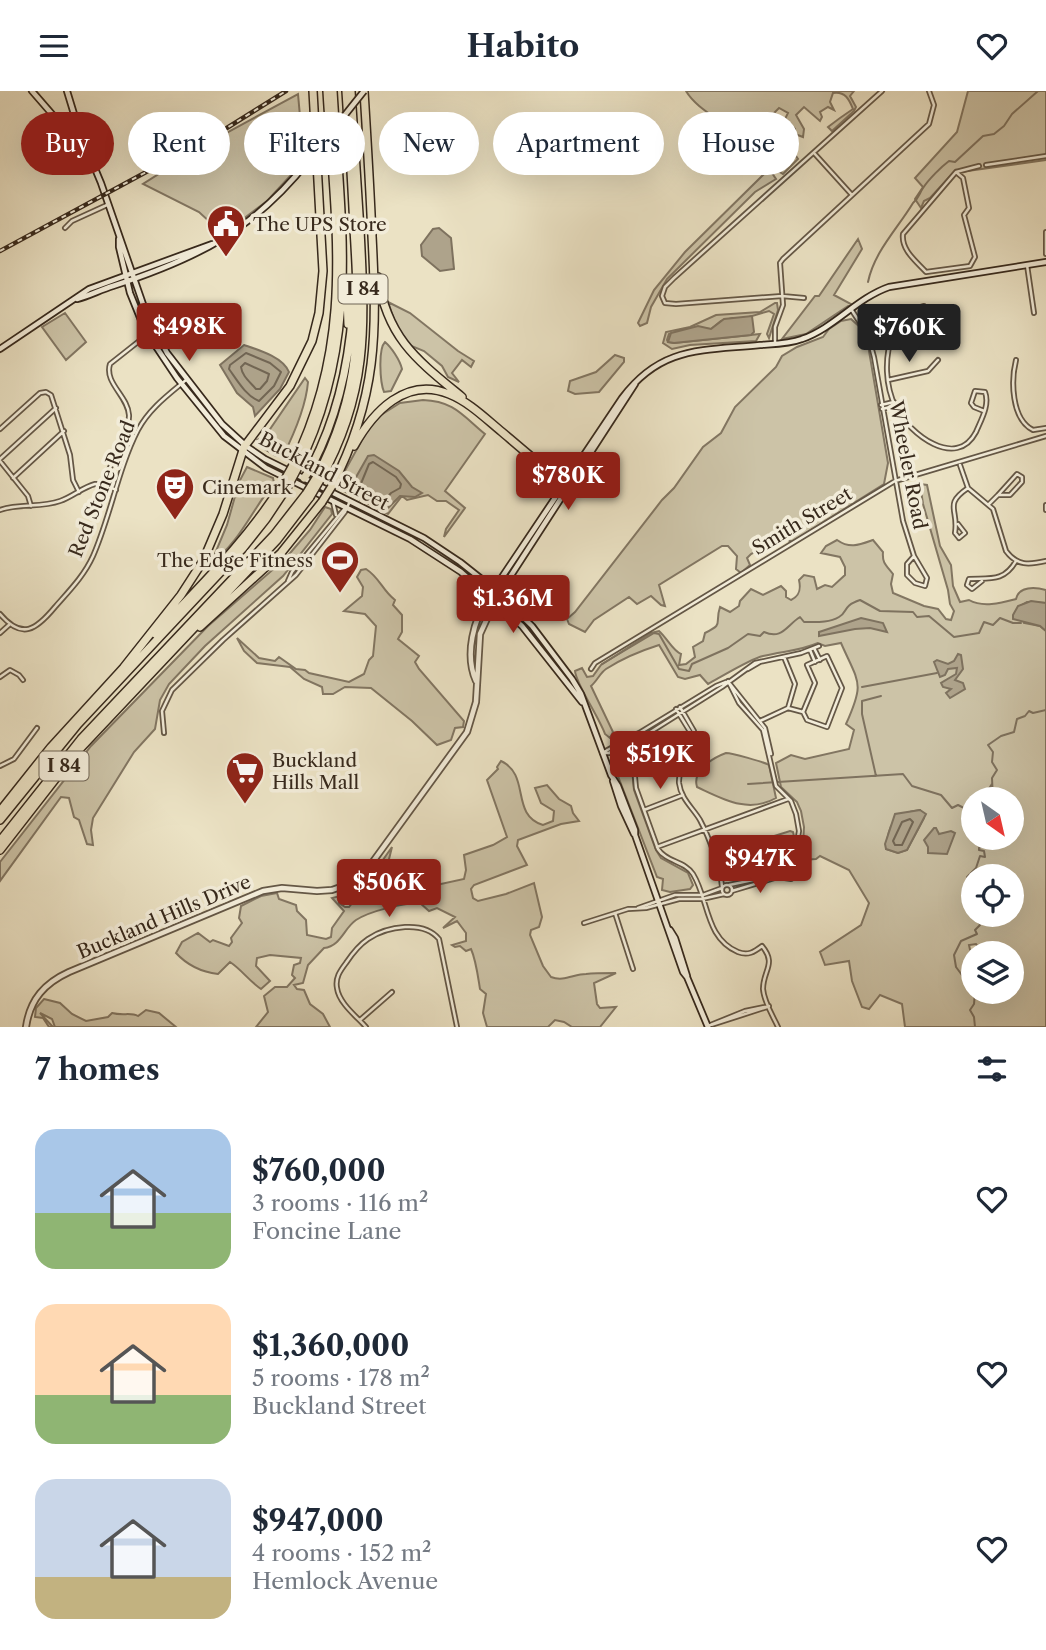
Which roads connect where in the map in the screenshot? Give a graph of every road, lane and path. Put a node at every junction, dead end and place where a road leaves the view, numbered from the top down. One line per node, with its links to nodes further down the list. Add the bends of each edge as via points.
1 (33, 91): 9 (main road)
2 (67, 91): 10 (main road)
3 (313, 91): 57 (highway, via 323,271 320,313 298,374)
4 (330, 91): 26 (highway); 60 (highway, I 84, via 336,315 322,391)
5 (349, 91): 23 (highway); 63 (highway, I 84, via 363,342 349,414)
6 (364, 91): 19 (highway); 24 (main road, bridge, via 268,206)
7 (881, 91): 11 (street)
8 (929, 91): 17 (street, via 934,105 929,124)
9 (51, 112)
10 (73, 112)
11 (814, 153): 17 (street); 35 (street, via 665,286 663,300 676,304)
12 (1046, 156): 13 (street)
13 (986, 165)
14 (979, 166): 15 (street)
15 (957, 172): 30 (street, via 963,178 969,208 965,218 975,257 970,266); 30 (street, via 903,234 905,248 926,272)
16 (97, 175): 18 (main road)
17 (852, 195): 35 (street, via 782,259)
18 (109, 204): 20 (street); 22 (main road)
19 (372, 227): 51 (highway, via 383,303 396,334); 61 (highway, via 373,362 361,414)
20 (65, 228)
21 (1046, 232): 25 (street)
22 (119, 238): 29 (main road, Buckland Street); 31 (main road, Buckland Street)
23 (355, 238): 63 (highway, via 359,321 354,372); 65 (highway, via 345,372 328,428)
24 (213, 244): 29 (main road); 32 (main road)
25 (1046, 254)
26 (342, 257): 60 (highway, via 334,366 320,417); 65 (highway, via 348,321 344,359 331,410)
27 (1046, 262): 28 (main road)
28 (1027, 265): 33 (main road); 40 (street)
29 (132, 272): 31 (main road); 32 (main road, Buckland Street)
30 (935, 272): 33 (street)
31 (125, 275): 34 (main road, Buckland Street); 37 (main road, via 89,289)
32 (134, 279): 34 (main road); 47 (main road, Buckland Street, via 156,335)
33 (936, 279): 38 (main road, via 883,289)
34 (127, 282): 37 (main road); 41 (main road, Buckland Street)
35 (782, 296): 36 (street); 42 (street, via 773,333)
36 (804, 298)
37 (77, 299): 43 (main road)
38 (852, 309): 42 (main road, via 809,336); 49 (street, Wheeler Road, via 868,335)
39 (911, 311): 39 (street, via 922,319 929,312 924,306); 46 (street, via 891,341)
40 (1034, 313)
41 (148, 334): 47 (main road, Buckland Street); 66 (street, via 110,364 109,377 124,399 129,420)
42 (775, 344): 68 (main road, via 679,354 656,365 622,398)
43 (0, 349)
44 (938, 360): 46 (street, via 929,371)
45 (1016, 360): 53 (street, via 1013,386 1022,422 1033,429)
46 (888, 380): 48 (street)
47 (184, 382): 57 (main road, Buckland Street); 70 (street, Red Stone Road, via 140,426)
48 (895, 404): 49 (street); 52 (street, via 908,426 948,449 969,443)
49 (882, 407): 64 (street, Wheeler Road)
50 (56, 408): 54 (street, via 51,394 40,393); 55 (street); 58 (street)
51 (475, 410): 61 (highway, via 437,390 403,394 372,418); 68 (highway)
52 (984, 411): 52 (street, via 987,395 975,391 972,405)
53 (1046, 428)
54 (0, 429)
55 (64, 431): 62 (street); 71 (street)
56 (1046, 436): 59 (street, Smith Street)
57 (244, 448): 65 (main road, Buckland Street); 109 (highway, via 221,521 202,561 181,596)
58 (0, 460): 62 (street)
59 (959, 463): 64 (street, Smith Street); 69 (street)
60 (294, 468): 67 (highway, I 84, bridge)
61 (339, 471): 108 (highway, bridge, via 322,502 274,561)
62 (13, 478): 78 (street)
63 (318, 479): 73 (highway, I 84, bridge)
64 (895, 481): 89 (street, Wheeler Road); 110 (street, Smith Street)
65 (303, 482): 74 (main road, Buckland Street); 75 (main road, Buckland Street)
66 (103, 484): 70 (street); 71 (street)
67 (285, 485): 109 (highway, I 84, via 237,547); 129 (highway, via 249,542 78,724)
68 (566, 486): 84 (main road, Buckland Hills Drive); 85 (main road, Buckland Hills Drive)
69 (968, 488): 76 (street); 83 (street, via 953,500)
70 (116, 490): 100 (street, Red Stone Road, via 92,557 75,584 41,624 32,629)
71 (79, 492): 78 (street, via 61,501)
72 (998, 495): 72 (street, via 1014,475 1023,477 1010,495); 76 (street)
73 (308, 496): 108 (highway, I 84, via 280,537); 131 (highway, via 81,739)
74 (330, 499): 79 (main road, Buckland Street); 82 (street, via 337,509)
75 (350, 501): 79 (street); 86 (main road, Buckland Street)
76 (989, 504): 91 (street, via 1006,551)
77 (1046, 505): 81 (street)
78 (31, 506): 80 (street)
79 (347, 507): 82 (street); 88 (main road, Buckland Street); 90 (street)
80 (0, 510)
81 (1046, 510)
82 (335, 518): 87 (street)
83 (958, 524)
84 (528, 538): 85 (main road); 95 (main road, Buckland Hills Drive)
85 (532, 543): 96 (main road, Buckland Hills Drive)
86 (444, 551): 88 (main road); 95 (main road, Buckland Street)
87 (307, 553): 90 (street); 93 (street)
88 (440, 557): 97 (main road, Buckland Street)
89 (914, 557): 89 (street, via 927,578 925,586 907,575 907,564)
90 (310, 559): 93 (street)
91 (1016, 561): 92 (street, via 1027,565); 94 (street, via 1009,572)
92 (1046, 561)
93 (288, 580): 121 (street, via 171,692 162,711)
94 (982, 581)
95 (494, 589): 96 (main road, Buckland Street); 97 (main road, Buckland Hills Drive)
96 (499, 594): 98 (main road, Buckland Hills Drive); 103 (main road, Buckland Street)
97 (490, 595): 98 (main road, Buckland Street); 114 (main road, Buckland Hills Drive, via 473,637)
98 (495, 600): 105 (main road, Buckland Street); 114 (main road, Buckland Hills Drive, via 480,634)
99 (0, 614): 100 (street)
100 (10, 624): 101 (street)
101 (0, 633)
102 (814, 648): 104 (street); 106 (street); 107 (street)
103 (554, 654): 105 (main road); 115 (main road, Buckland Street)
104 (784, 657): 113 (street, via 760,662); 116 (street, via 795,684)
105 (548, 658): 115 (main road, Buckland Street)
106 (820, 660): 107 (street); 118 (street, via 827,656 842,688 827,727 807,720)
107 (815, 662): 118 (street, via 807,665 815,683)
108 (160, 663): 133 (highway, I 84, via 74,755)
109 (124, 667): 128 (highway, I 84)
110 (591, 669)
111 (0, 677): 112 (street, via 10,670)
112 (23, 680)
113 (728, 681): 117 (street); 119 (street)
114 (477, 682): 150 (main road, Buckland Hills Drive, via 475,710 464,739 357,879 330,891 263,891 69,972 40,993)
115 (583, 703): 123 (main road)
116 (788, 708): 118 (street); 119 (street)
117 (680, 710): 122 (street); 123 (street); 125 (street, via 692,735 679,778)
118 (803, 712)
119 (759, 721): 126 (street, via 776,786)
120 (37, 728): 124 (street, via 14,759)
121 (164, 733)
122 (621, 747): 123 (street); 127 (street, via 633,755)
123 (602, 753): 143 (main road)
124 (0, 766)
125 (684, 795): 127 (street); 130 (street)
126 (789, 798): 130 (street); 135 (street, via 799,824 795,864 791,879)
127 (644, 810): 132 (street)
128 (0, 811)
129 (0, 820)
130 (704, 829): 132 (street); 134 (street)
131 (0, 841)
132 (657, 847): 136 (street, via 665,857 688,868)
133 (0, 850)
134 (721, 876): 137 (street); 138 (street)
135 (778, 877): 137 (street); 139 (street)
136 (697, 884): 141 (street); 142 (street)
137 (729, 885): 138 (street); 139 (street)
138 (722, 888): 140 (street); 142 (street)
139 (732, 891): 140 (street)
140 (724, 894): 142 (street)
141 (690, 895): 142 (street); 143 (street, via 677,894)
142 (701, 897): 143 (street); 148 (street, via 726,946 746,954 762,946 769,959 763,987)
143 (659, 902): 144 (street); 153 (main road)
144 (615, 913): 145 (street); 146 (street)
145 (584, 923)
146 (633, 969)
147 (392, 992): 149 (street)
148 (769, 1006): 153 (street); 154 (street)
149 (360, 1020): 151 (street); 152 (street, via 340,997 336,979 340,971 374,935 418,927 439,939)
150 (26, 1027)
151 (366, 1027)
152 (457, 1027)
153 (708, 1027)
154 (778, 1027)

